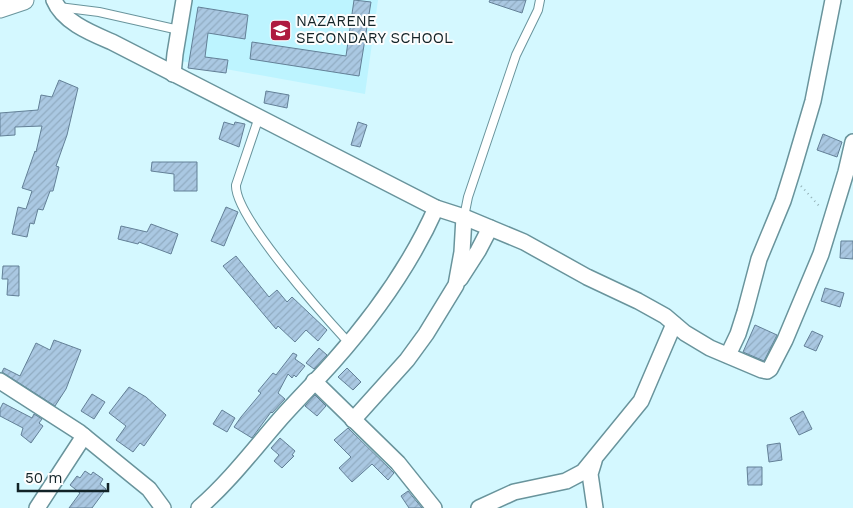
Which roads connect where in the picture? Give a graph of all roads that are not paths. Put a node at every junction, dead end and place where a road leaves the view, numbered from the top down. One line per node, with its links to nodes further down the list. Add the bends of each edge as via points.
1 (24, 0): 6 (street)
2 (184, 0): 7 (street)
3 (540, 0): 12 (lane, via 516,55)
4 (833, 0): 17 (street, via 813,101 790,180 759,259 743,319)
5 (56, 3): 7 (lane); 8 (street, via 69,19 86,30)
6 (0, 8)
7 (179, 30): 8 (street)
8 (173, 74): 9 (street)
9 (259, 117): 11 (street); 16 (lane, via 236,191 270,249)
10 (853, 142): 17 (street, via 821,254 770,369 762,370)
11 (436, 208): 12 (street); 16 (street, via 393,283)
12 (464, 217): 13 (street); 14 (street)
13 (490, 228): 14 (street); 15 (street, via 638,301)
14 (456, 285): 20 (street, via 407,360)
15 (674, 324): 17 (street, via 697,341); 22 (street, via 641,401)
16 (349, 344): 19 (street)
17 (728, 355)
18 (0, 381): 21 (street)
19 (314, 381): 20 (street); 25 (street, via 228,481)
20 (353, 420): 26 (street, via 398,462)
21 (84, 436): 23 (street); 24 (street, via 149,488)
22 (597, 455): 27 (street, via 575,478 514,492); 28 (street, via 590,474)
23 (37, 508)
24 (163, 508)
25 (199, 508)
26 (434, 508)
27 (479, 508)
28 (595, 508)

